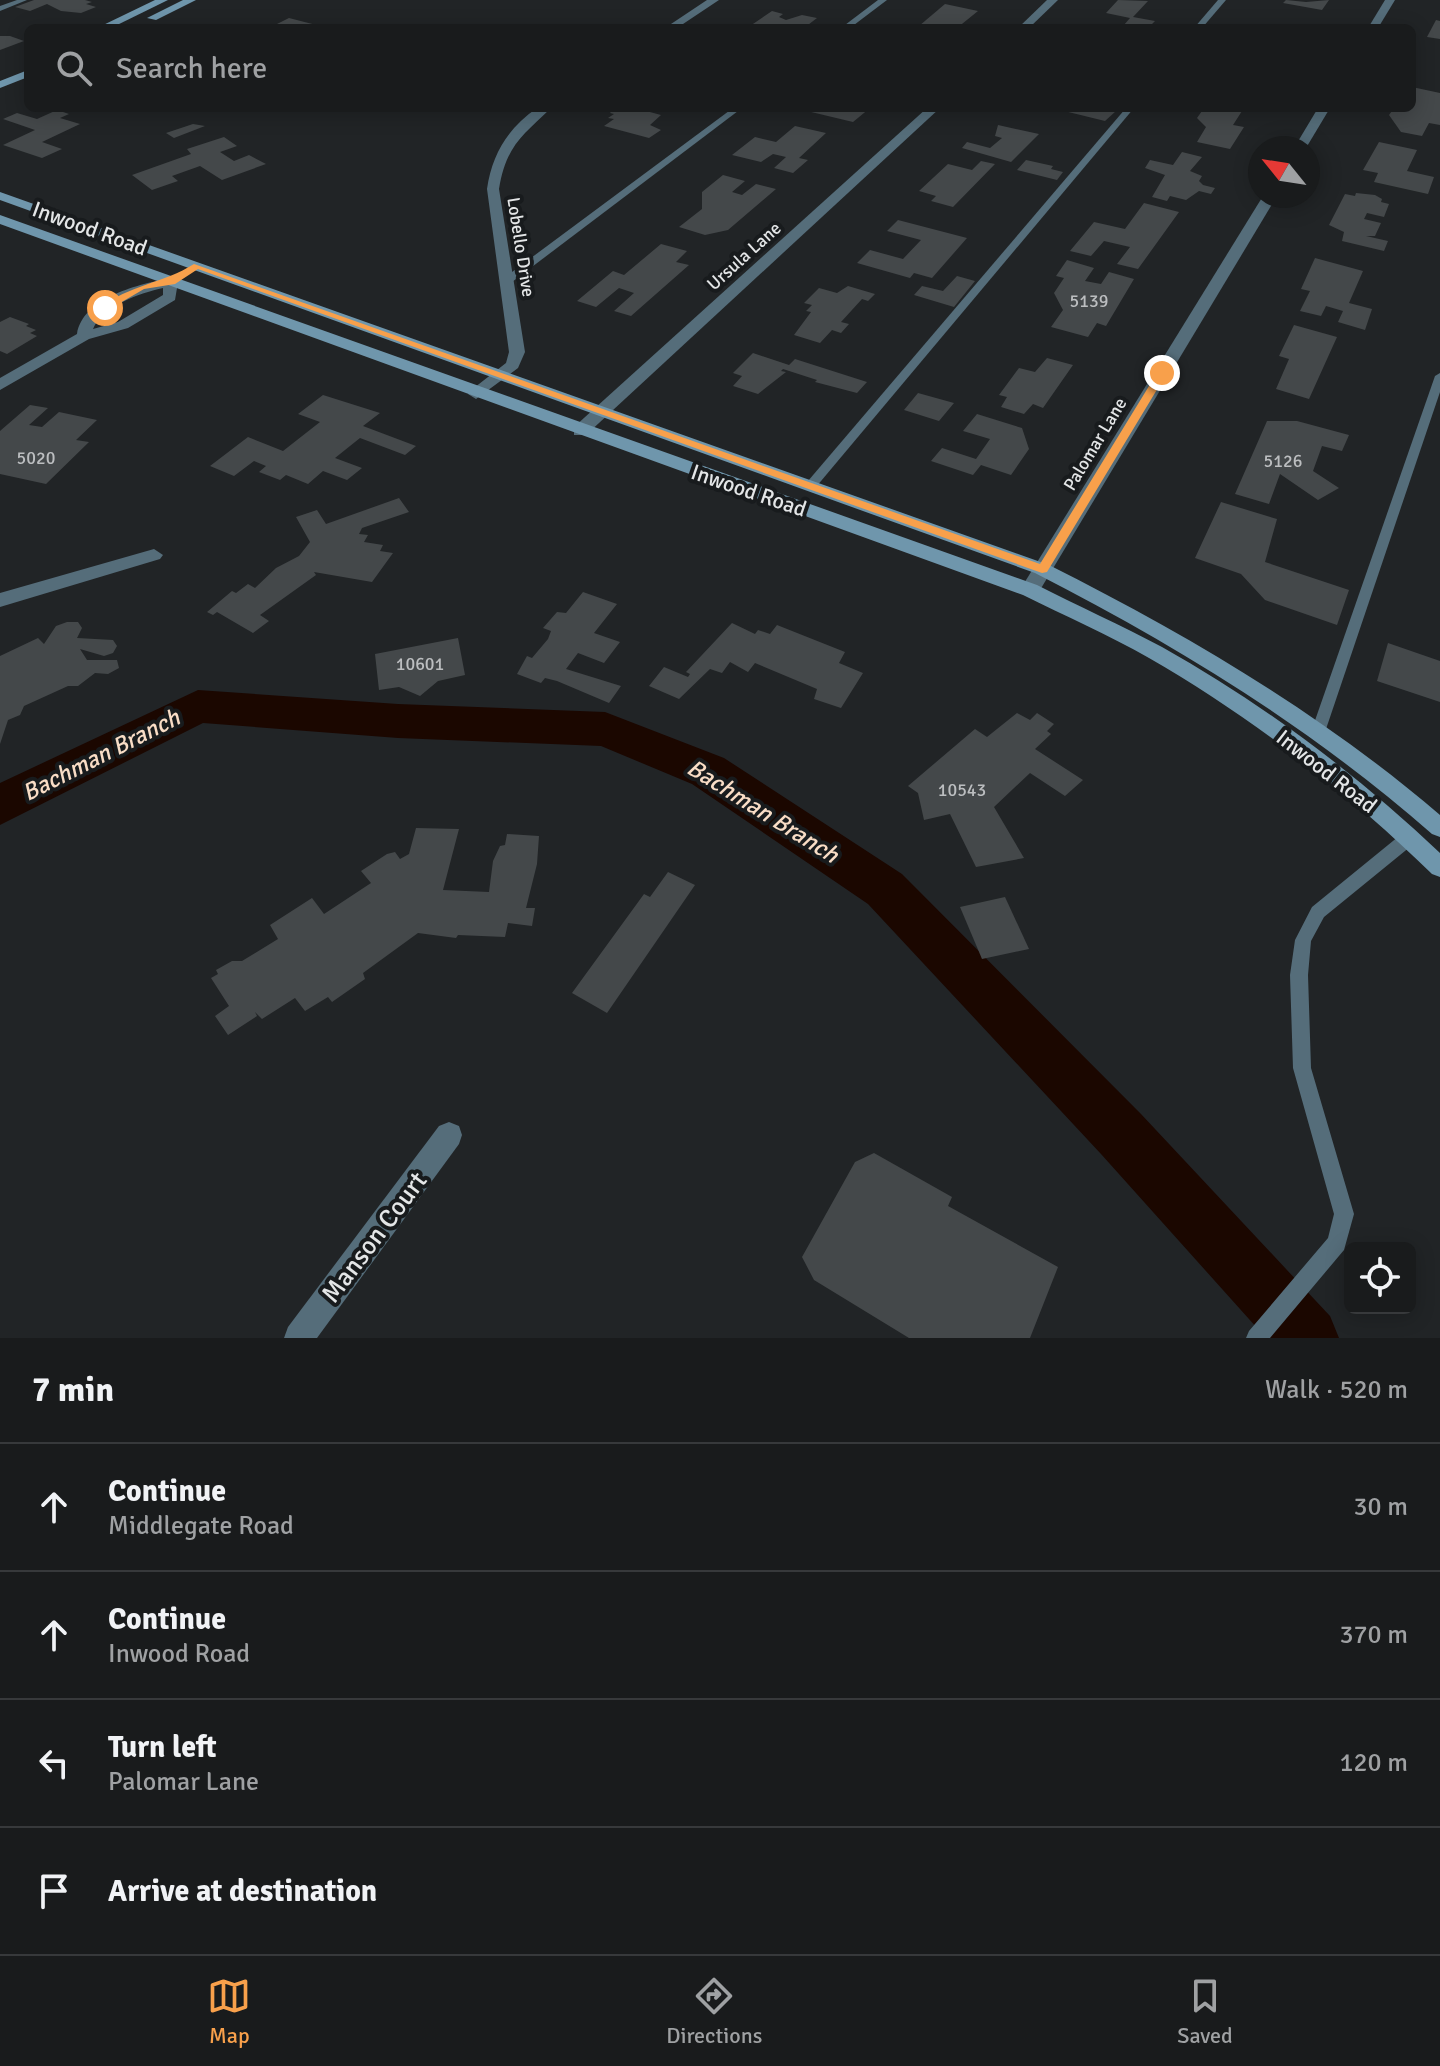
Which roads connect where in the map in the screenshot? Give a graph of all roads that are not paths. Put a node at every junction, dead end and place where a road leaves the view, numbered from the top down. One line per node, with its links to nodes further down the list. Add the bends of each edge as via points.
1 (23, 0): 9 (lane)
2 (163, 0): 10 (main road)
3 (191, 0): 11 (main road)
4 (714, 0): 12 (street)
5 (883, 0): 13 (lane)
6 (1053, 0): 14 (street)
7 (1222, 0): 15 (lane)
8 (1390, 0): 16 (street)
9 (0, 9)
10 (111, 24)
11 (138, 24)
12 (676, 24)
13 (850, 24)
14 (1027, 24)
15 (1201, 24)
16 (1375, 24)
17 (24, 63): 18 (main road)
18 (0, 73)
19 (24, 75): 20 (main road)
20 (0, 85)
21 (540, 112): 31 (street, Lobello Drive, via 509,140 496,163 493,189)
22 (733, 112): 31 (lane)
23 (930, 112): 38 (street, Ursula Lane)
24 (1127, 112): 40 (lane)
25 (1322, 112): 26 (street)
26 (1307, 136)
27 (0, 196): 30 (main road, Inwood Road)
28 (1263, 208): 42 (street, Palomar Lane)
29 (0, 219): 32 (main road, Inwood Road)
30 (197, 266): 32 (main road); 34 (main road, Inwood Road)
31 (508, 280): 34 (street, Lobello Drive, via 517,352 513,365)
32 (171, 282): 33 (street, via 141,287 105,308 86,324); 33 (street, via 170,297 123,325); 37 (main road, Inwood Road)
33 (84, 336): 36 (street)
34 (502, 374): 37 (street); 38 (main road, Inwood Road)
35 (1440, 376): 45 (lane)
36 (0, 385)
37 (476, 394): 39 (main road, Inwood Road)
38 (604, 411): 39 (street, Ursula Lane); 40 (main road, Inwood Road)
39 (580, 431): 43 (main road, Inwood Road)
40 (812, 484): 42 (main road, Inwood Road)
41 (154, 555): 44 (street)
42 (1042, 569): 43 (street, Palomar Lane); 45 (main road, Inwood Road, via 1138,616)
43 (1030, 590): 46 (main road, Inwood Road, via 1155,653 1236,701)
44 (0, 600)
45 (1318, 732): 46 (main road); 47 (main road, Inwood Road)
46 (1300, 749): 48 (main road, Inwood Road)
47 (1440, 828)
48 (1410, 837): 49 (main road, Inwood Road); 52 (lane, via 1318,912 1303,940 1302,1068 1344,1214 1337,1243)
49 (1440, 867)
50 (449, 1135): 51 (street, Manson Court)
51 (299, 1338)
52 (1256, 1338)

